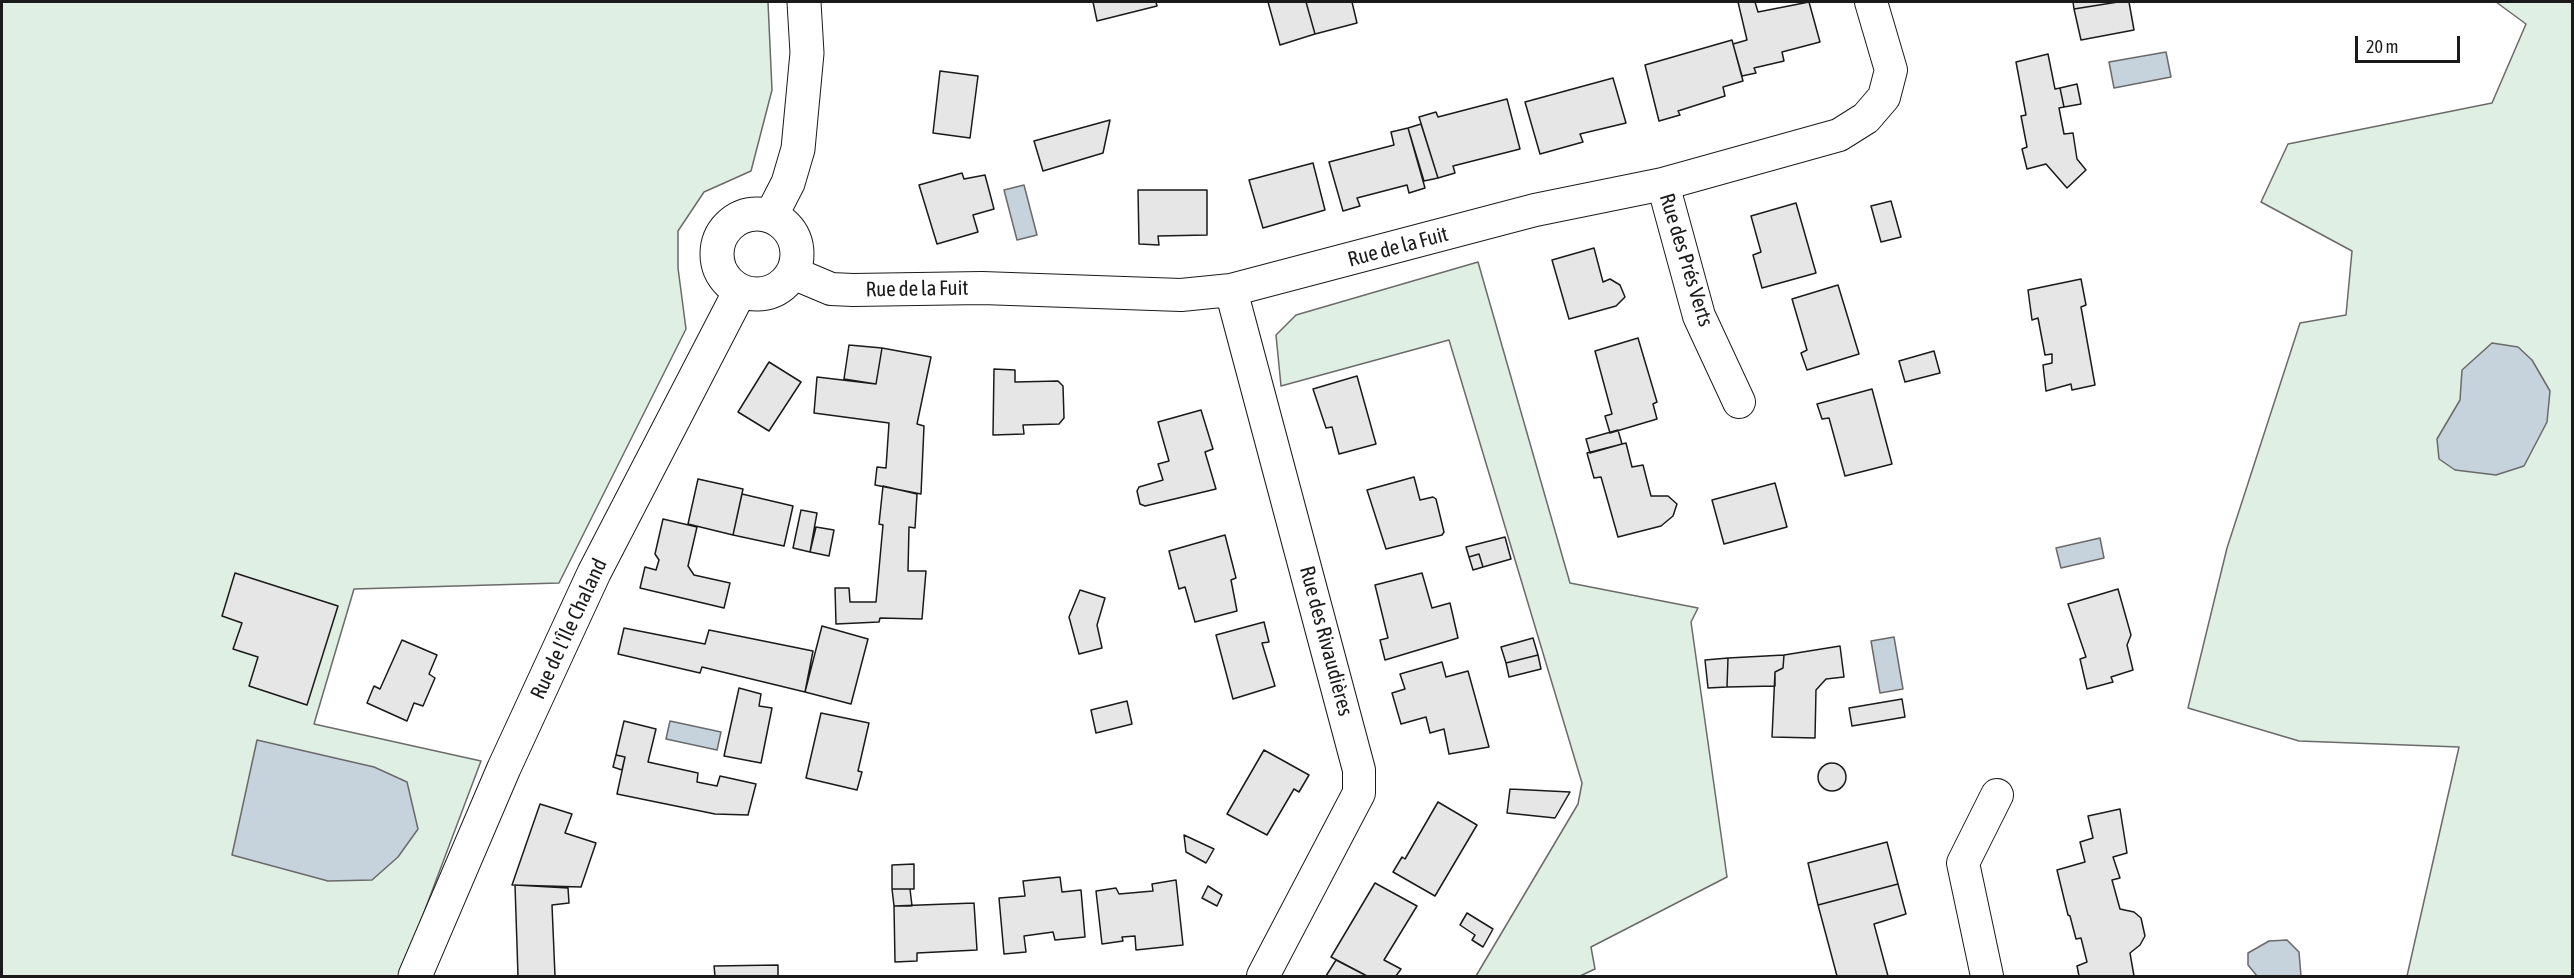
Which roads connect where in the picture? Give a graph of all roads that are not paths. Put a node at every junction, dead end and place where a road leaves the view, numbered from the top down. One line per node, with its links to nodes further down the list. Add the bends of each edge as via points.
1 (804, 2): 4 (street, via 807,53 798,149 788,183)
2 (1871, 2): 3 (street, Rue de la Fuit, via 1891,70 1884,98 1866,118 1839,135)
3 (1663, 184): 6 (street, Rue de la Fuit, via 1534,210); 8 (street, Rue des Prés Verts, via 1699,316)
4 (771, 216): 5 (street, via 788,228 795,242 798,258); 7 (street, via 757,213 740,217 721,235 716,253 718,265 724,278)
5 (793, 273): 6 (street, Rue de la Fuit, via 831,289 853,290 982,288 1181,295); 7 (street, via 770,293 754,295)
6 (1231, 290): 11 (street, Rue des Rivaudières, via 1359,770 1359,793)
7 (740, 291): 10 (street, Rue de l'Île Chaland, via 594,573 504,768)
8 (1739, 402)
9 (1997, 795): 12 (street, via 1962,862)
10 (415, 976)
11 (1263, 976)
12 (1987, 976)

